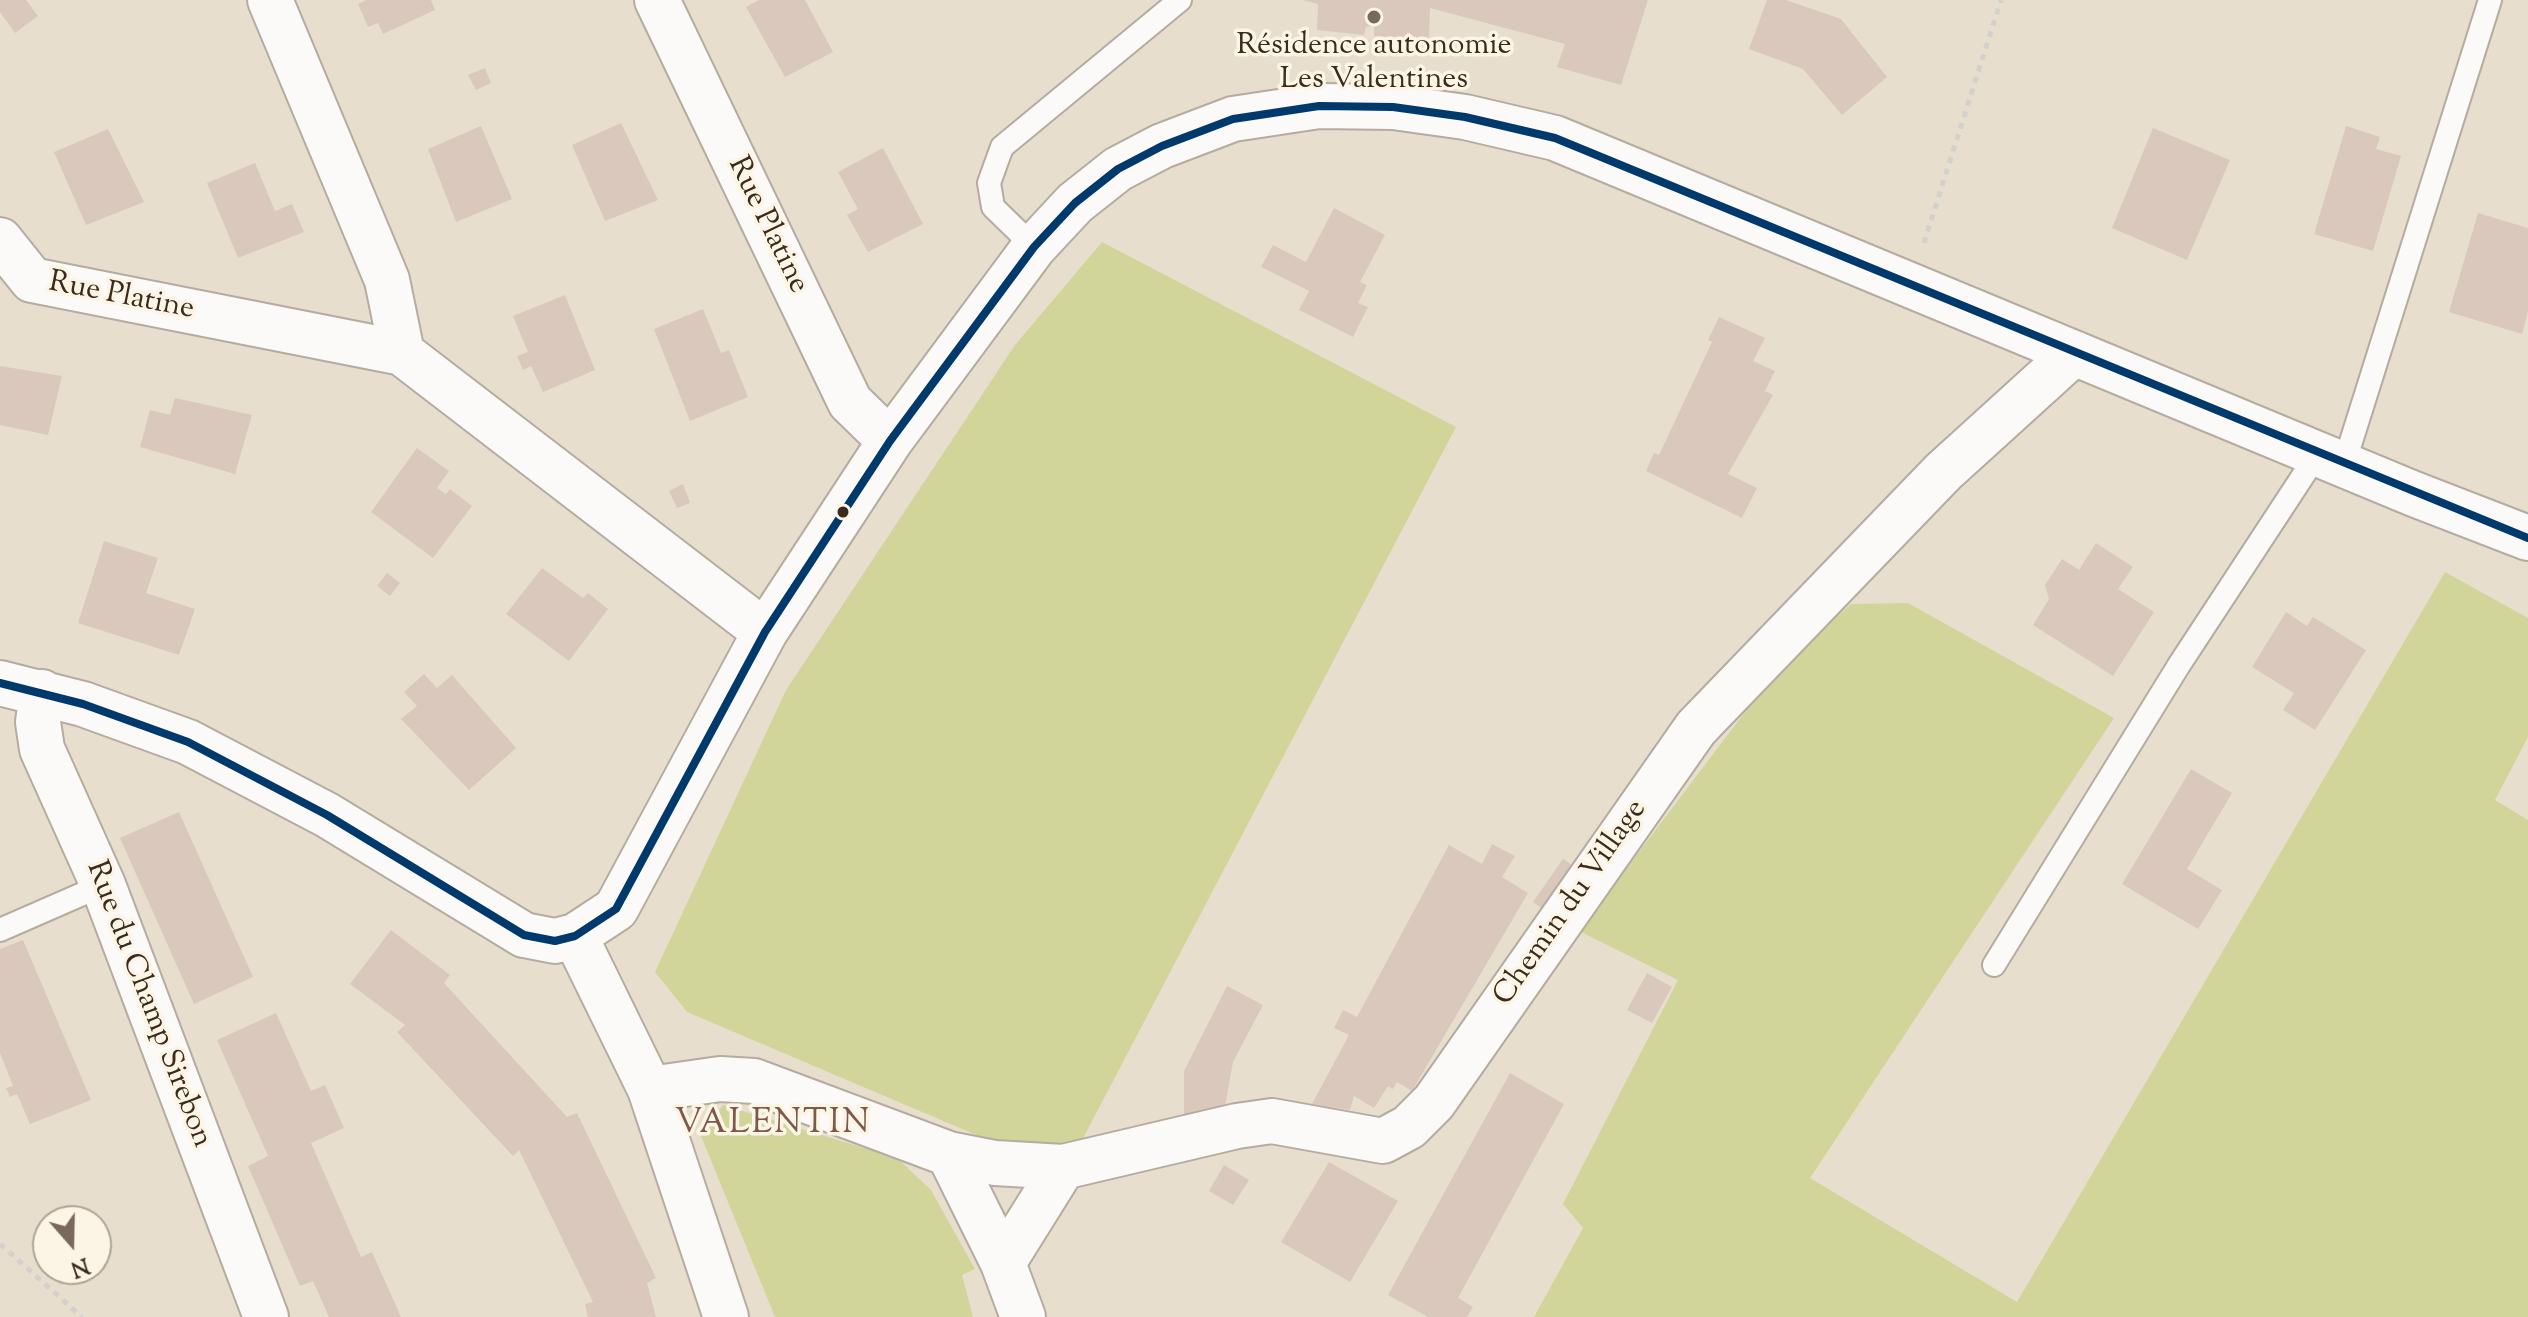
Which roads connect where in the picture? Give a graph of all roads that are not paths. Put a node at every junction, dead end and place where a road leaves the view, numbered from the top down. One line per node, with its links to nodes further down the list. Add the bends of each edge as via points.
1 (270, 0): 7 (street, via 387,280)
2 (657, 0): 9 (street, Rue Platine, via 850,402)
3 (1180, 0): 6 (lane, via 1002,147 989,183 993,207)
4 (2490, 0): 10 (lane)
5 (0, 240): 7 (street, Rue Platine, via 32,280)
6 (1034, 247): 8 (street, via 1075,203 1118,169 1162,146 1233,119 1319,106 1393,107 1555,138); 9 (street)
7 (402, 353): 12 (street, Rue Platine)
8 (2074, 353): 10 (street); 21 (street, Chemin du Village, via 1943,472 1696,728 1434,1102 1409,1127 1383,1141 1272,1121)
9 (890, 441): 12 (street)
10 (2331, 459): 11 (street); 18 (lane, via 2179,665)
11 (2528, 538)
12 (765, 632): 17 (street, via 616,909)
13 (0, 683): 14 (street)
14 (42, 692): 15 (street, Rue du Champ Sirebon, via 42,749); 17 (street, via 188,742 327,815 524,935 555,941)
15 (103, 885): 16 (lane); 23 (street, Rue du Champ Sirebon)
16 (0, 930)
17 (575, 936): 19 (street)
18 (1994, 965)
19 (650, 1089): 20 (street, Chemin du Village, via 720,1079 754,1081); 24 (street)
20 (949, 1154): 21 (street, Chemin du Village); 22 (street)
21 (1063, 1167): 22 (street)
22 (1003, 1263): 25 (street)
23 (266, 1317)
24 (726, 1317)
25 (1023, 1317)

